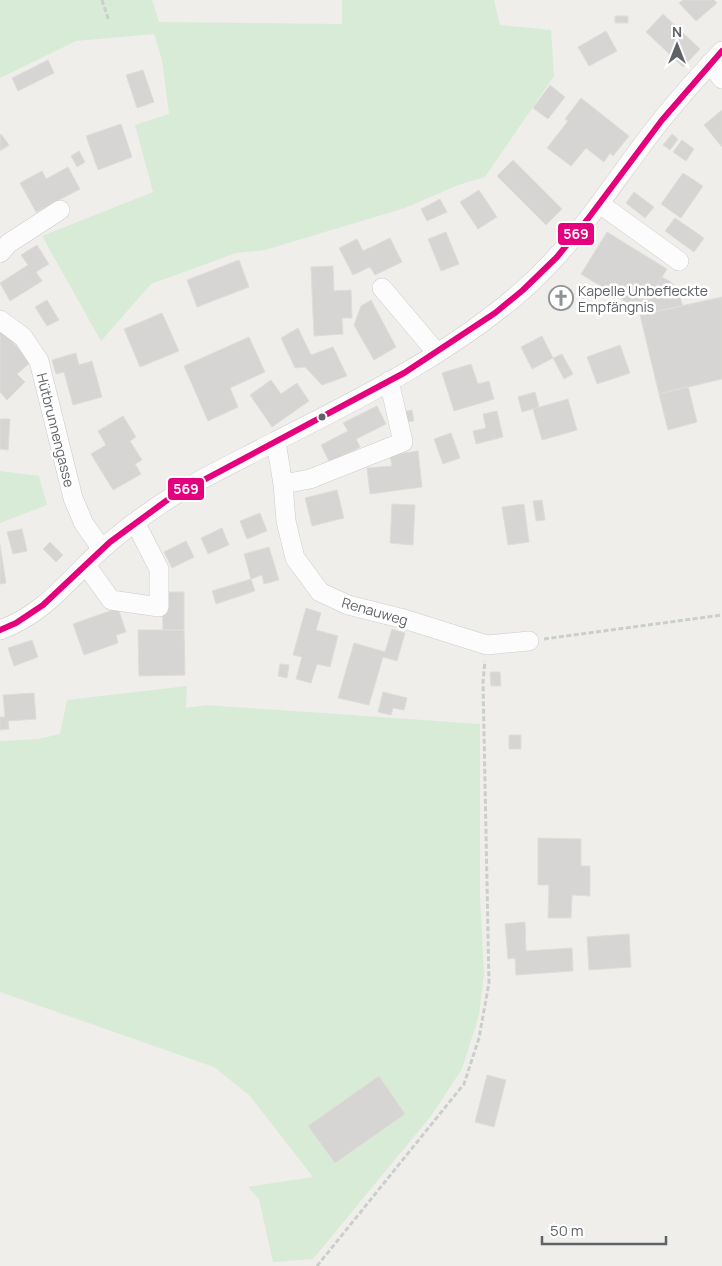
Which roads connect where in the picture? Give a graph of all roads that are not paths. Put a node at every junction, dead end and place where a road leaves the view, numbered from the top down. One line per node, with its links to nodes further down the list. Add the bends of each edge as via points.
1 (716, 57): 2 (street); 3 (street, via 667,112)
2 (722, 79)
3 (600, 204): 6 (street); 9 (street, via 568,246 524,289 482,324)
4 (60, 210): 5 (street, via 9,243)
5 (0, 253)
6 (679, 261)
7 (382, 288): 9 (street)
8 (0, 320): 14 (street, Hütbrunnengasse, via 23,337 39,361 73,498 84,524)
9 (437, 353): 10 (street)
10 (388, 381): 11 (street); 12 (street, via 403,442 310,479)
11 (276, 442): 12 (street, Renauweg); 13 (street, via 189,487)
12 (283, 484): 17 (street, Renauweg, via 286,521 295,558 320,592 348,605 487,645)
13 (135, 522): 14 (street); 15 (street, via 159,569 159,607 111,600)
14 (102, 549): 15 (street)
15 (86, 565): 16 (street, via 37,612)
16 (0, 630)
17 (528, 641)

